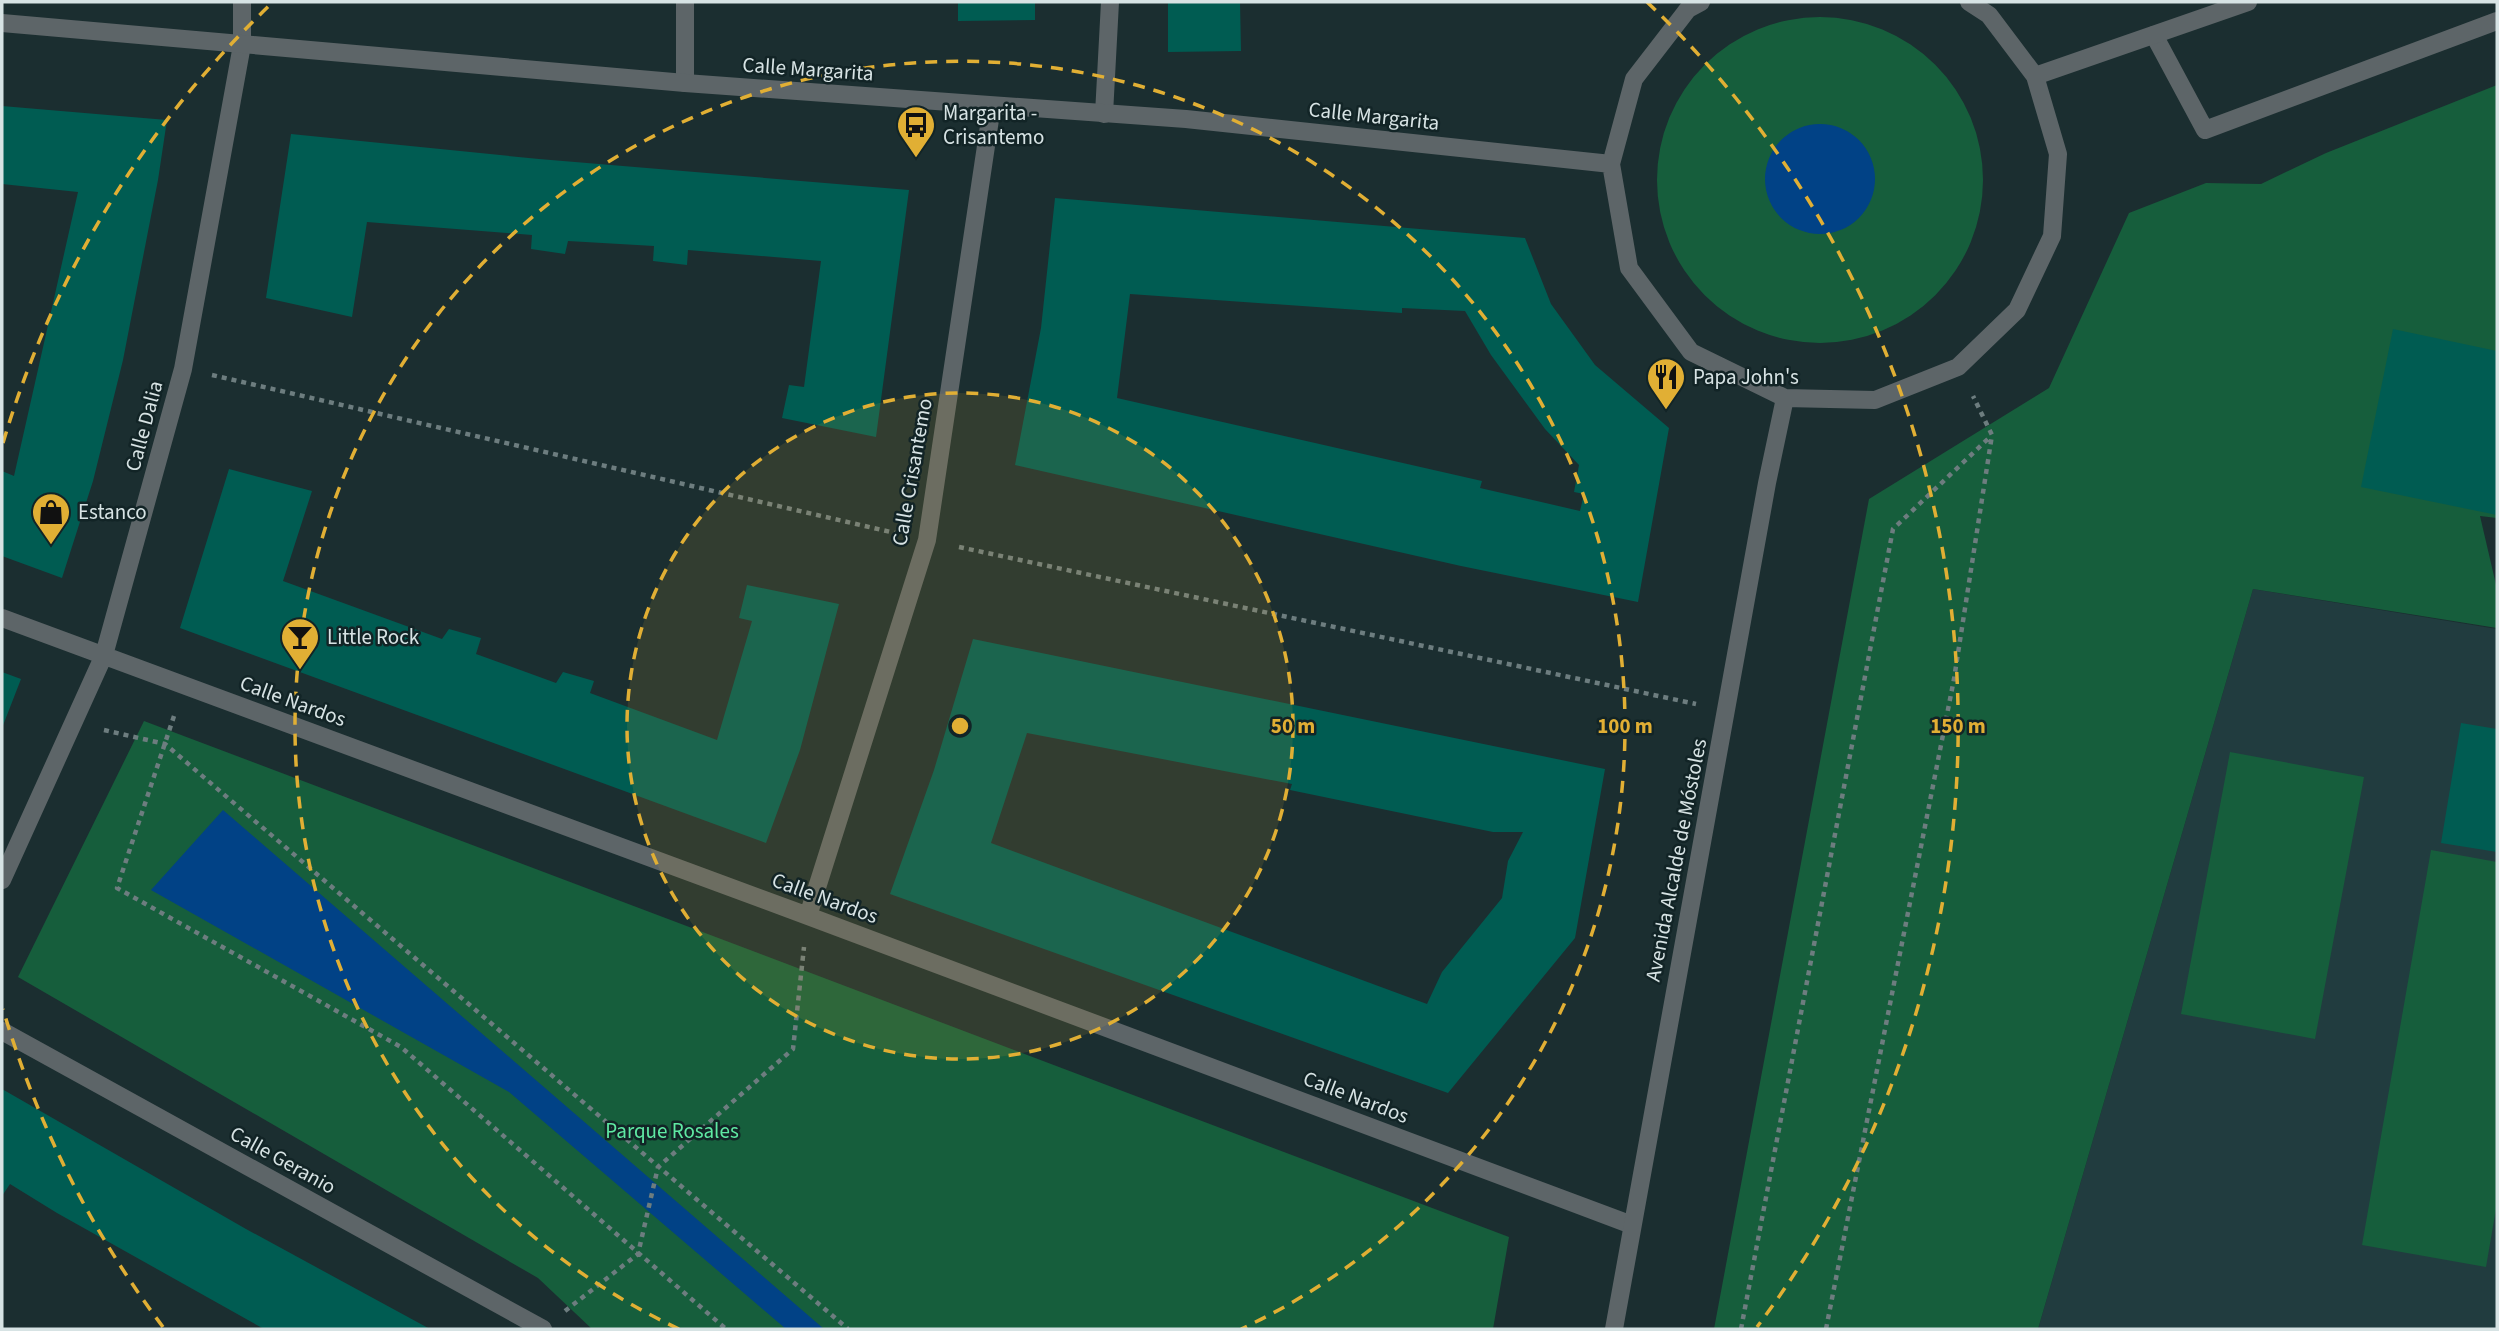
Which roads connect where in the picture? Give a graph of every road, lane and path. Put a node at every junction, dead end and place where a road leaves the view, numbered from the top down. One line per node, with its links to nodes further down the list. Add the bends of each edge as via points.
1 (242, 2): 10 (street, Calle Dalia)
2 (685, 2): 12 (street)
3 (1110, 2): 14 (street)
4 (1701, 2): 15 (street, via 1688,9 1634,79)
5 (1969, 2): 11 (street, via 1989,15)
6 (2248, 2): 9 (street)
7 (2497, 21): 9 (street, via 2205,131)
8 (2, 23): 10 (street, Calle Margarita)
9 (2154, 35): 11 (street)
10 (242, 45): 12 (street, Calle Margarita); 20 (street, Calle Dalia, via 183,369)
11 (2035, 76): 16 (street, via 2058,154 2052,236 2017,310)
12 (685, 82): 13 (street, Calle Margarita)
13 (992, 106): 14 (street, Calle Margarita); 24 (street, Calle Crisantemo, via 927,540)
14 (1104, 114): 15 (street, Calle Margarita)
15 (1611, 164): 17 (street, via 1629,268 1691,352)
16 (1958, 367): 17 (street, via 1875,401); 18 (path)
17 (1785, 398): 27 (street, Avenida Alcalde de Móstoles)
18 (1992, 435): 33 (path, via 1893,529); 34 (path, via 1954,679)
19 (2, 618): 20 (street, Calle Nardos)
20 (104, 655): 21 (street, Calle Dalia); 24 (street, Calle Nardos)
21 (73, 723): 22 (path); 23 (street, Calle Dalia)
22 (165, 744): 26 (path); 28 (path, via 117,888 401,1047)
23 (2, 880)
24 (808, 916): 26 (path, via 793,1049); 27 (street, Calle Nardos)
25 (2, 1031): 29 (street, Calle Geranio)
26 (658, 1167): 28 (path); 31 (path)
27 (1632, 1225): 32 (street, Avenida Alcalde de Móstoles)
28 (638, 1254): 29 (path); 30 (path)
29 (543, 1329)
30 (726, 1329)
31 (848, 1329)
32 (1614, 1329)
33 (1741, 1329)
34 (1826, 1329)

